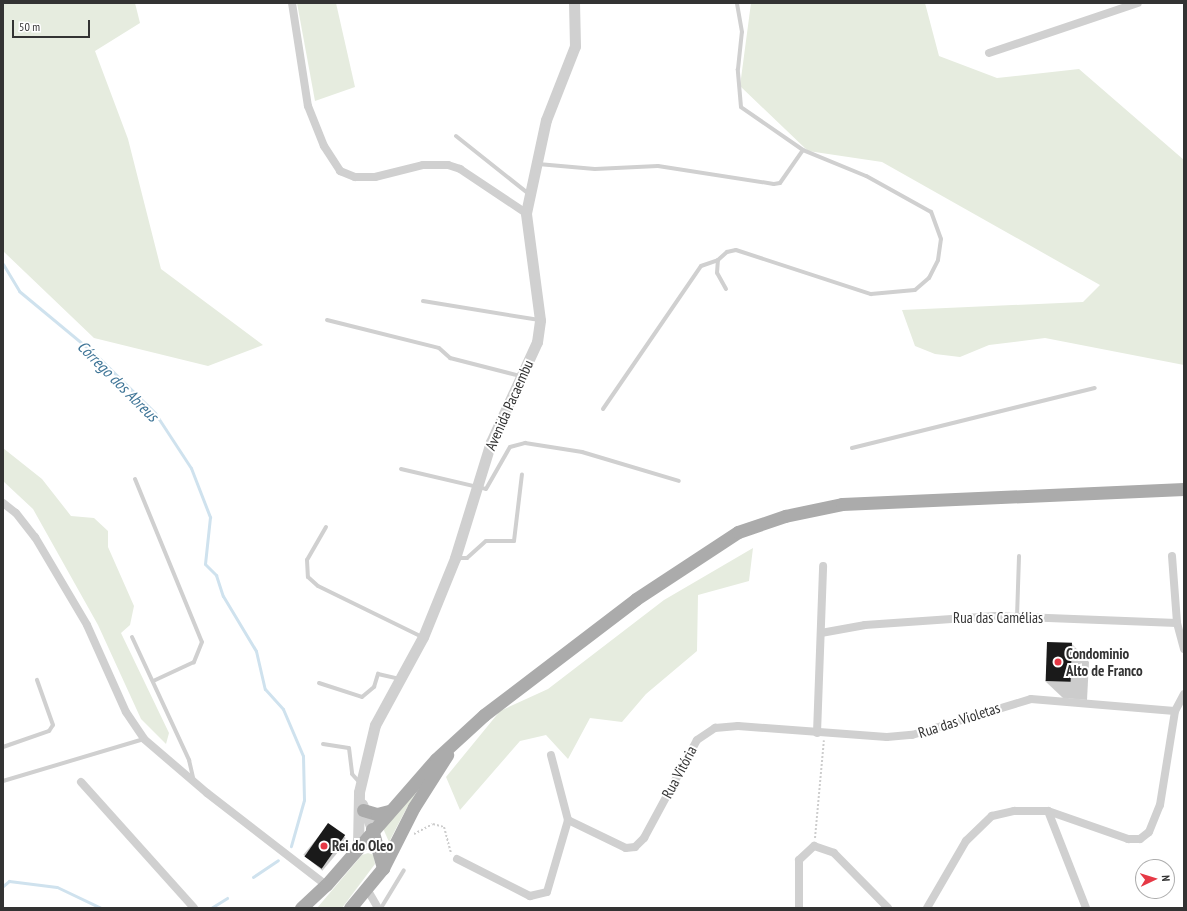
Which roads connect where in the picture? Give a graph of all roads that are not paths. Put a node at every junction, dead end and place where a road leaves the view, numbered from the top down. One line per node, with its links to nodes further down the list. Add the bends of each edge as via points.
1 (292, 3): 10 (street, via 308,106 324,146 340,171 355,177 375,177 423,165 448,165 460,169)
2 (574, 3): 8 (street, Avenida Pacaembu, via 575,46 546,120)
3 (737, 3): 7 (lane, via 742,32 740,105)
4 (1138, 3): 5 (street)
5 (989, 54)
6 (456, 136): 9 (lane)
7 (803, 150): 8 (lane, via 780,183 774,184 658,166 595,169); 11 (lane, via 866,176 931,212 941,239 938,260 929,278 915,290 871,294 736,250 727,252)
8 (536, 164): 9 (street, Avenida Pacaembu)
9 (530, 194): 10 (street, Avenida Pacaembu)
10 (526, 213): 15 (street, Avenida Pacaembu)
11 (718, 260): 12 (lane, via 716,273); 18 (lane, via 701,266)
12 (726, 289)
13 (423, 301): 15 (lane)
14 (327, 320): 16 (lane, via 439,348 450,358)
15 (540, 320): 16 (street, Avenida Pacaembu, via 537,342)
16 (523, 376): 24 (street, Avenida Pacaembu, via 491,442)
17 (1095, 388): 19 (lane)
18 (603, 409)
19 (852, 448)
20 (401, 469): 24 (lane)
21 (522, 474): 30 (lane, via 514,541 486,541 467,558)
22 (135, 479): 40 (lane, via 202,642 194,662)
23 (679, 481): 24 (lane, via 582,452 525,443 510,447 502,457 492,484 486,489)
24 (477, 489): 30 (street, Avenida Pacaembu)
25 (1184, 489): 47 (main road, via 842,504 785,516 738,532 636,599 553,660 484,715)
26 (3, 503): 45 (street, via 16,513 35,537 87,625 126,712)
27 (326, 527): 36 (lane, via 307,560 308,577 318,586)
28 (1019, 556): 32 (lane)
29 (1172, 556): 33 (street)
30 (455, 558): 36 (street, Avenida Pacaembu)
31 (823, 566): 34 (street)
32 (1017, 617): 33 (street, Rua das Camélias); 34 (street, Rua das Camélias, via 925,620 865,625)
33 (1177, 622): 37 (street)
34 (821, 633): 44 (street)
35 (132, 637): 40 (lane)
36 (423, 637): 38 (street, Avenida Pacaembu)
37 (1184, 649)
38 (400, 679): 41 (lane, via 378,674 374,686 362,697); 53 (street, Avenida Pacaembu, via 375,724)
39 (37, 680): 48 (lane, via 53,725 49,731)
40 (153, 681): 52 (lane, via 189,760)
41 (319, 682)
42 (1184, 694): 43 (street)
43 (1175, 711): 44 (street, Rua das Violetas, via 1031,699 912,735); 56 (street, via 1160,805 1149,832 1140,839 1128,839)
44 (821, 733): 57 (street, Rua Vitória, via 738,726 706,731 697,740 647,832 635,847 626,848)
45 (144, 739): 50 (lane); 52 (street)
46 (323, 744): 53 (lane, via 349,748 352,774)
47 (454, 745): 55 (main road, via 436,759); 62 (main road, via 414,807)
48 (3, 747)
49 (551, 755): 57 (street)
50 (3, 781)
51 (81, 782): 66 (street)
52 (195, 783): 64 (street)
53 (360, 788): 54 (street); 59 (street)
54 (363, 810): 55 (main road, via 377,814); 58 (street)
55 (389, 811): 58 (main road)
56 (1048, 811): 72 (street, via 1014,811 992,816 978,825); 73 (street)
57 (568, 820): 61 (street, via 552,883 542,895 522,892)
58 (372, 829): 59 (main road); 60 (main road)
59 (358, 846): 60 (main road); 64 (main road)
60 (379, 855): 62 (main road)
61 (457, 859)
62 (383, 868): 65 (main road)
63 (404, 870): 69 (lane)
64 (326, 885): 67 (main road)
65 (367, 889): 68 (main road); 69 (street)
66 (194, 908)
67 (301, 908)
68 (350, 908)
69 (380, 908)
70 (799, 908): 71 (street, via 799,860 814,846 834,853)
71 (888, 908)
72 (927, 908)
73 (1086, 908)

